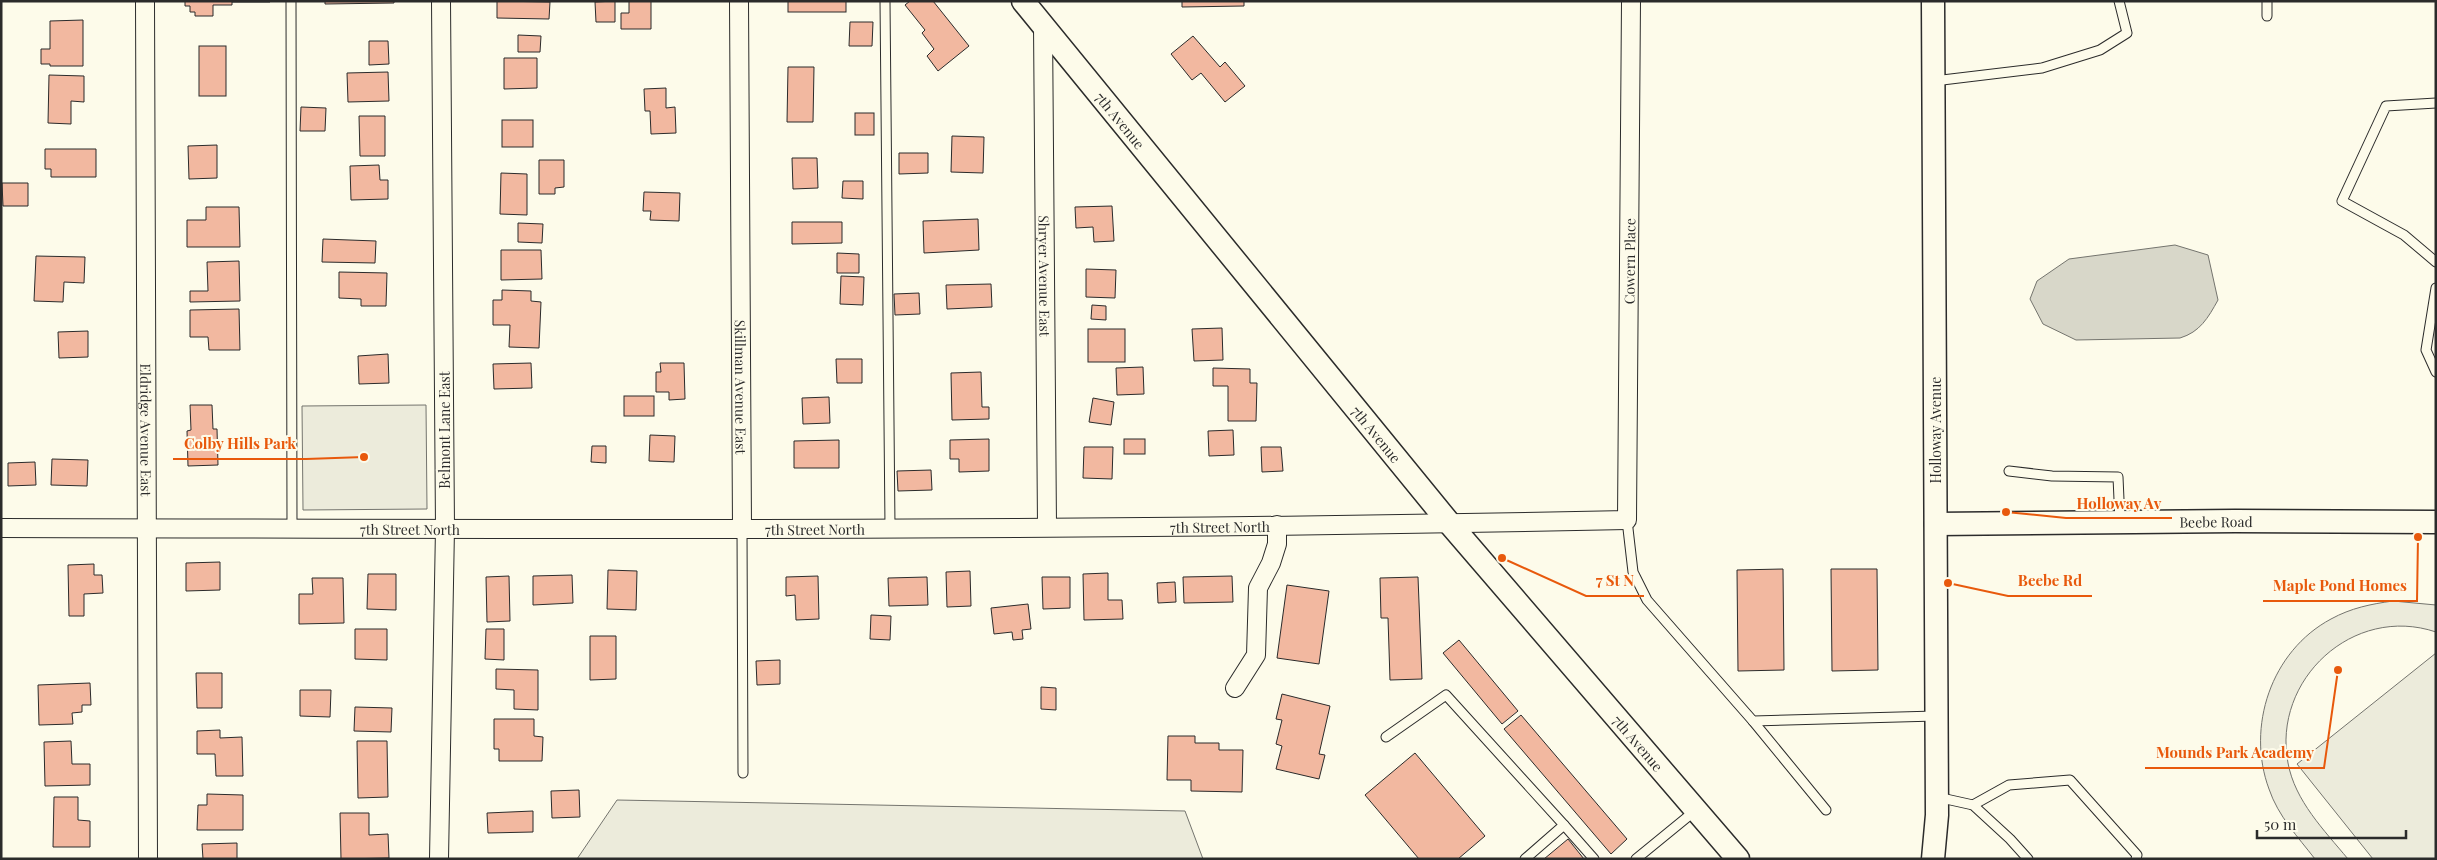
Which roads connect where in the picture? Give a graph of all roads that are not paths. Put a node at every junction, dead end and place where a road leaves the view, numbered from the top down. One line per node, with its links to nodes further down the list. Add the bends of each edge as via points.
1 (145, 1): 28 (street, Eldridge Avenue East)
2 (291, 1): 29 (lane)
3 (440, 1): 30 (street, Belmont Lane East)
4 (739, 1): 31 (street, Skillman Avenue East)
5 (885, 1): 26 (lane)
6 (1023, 1): 12 (street, 7th Avenue)
7 (1631, 1): 19 (street, Cowern Place)
8 (1933, 1): 13 (street, Holloway Avenue)
9 (2119, 1): 13 (lane, via 2127,33 2100,50 2042,68)
10 (2267, 1): 11 (lane)
11 (2267, 16)
12 (1043, 25): 22 (street, 7th Avenue); 25 (street, Shryer Avenue East)
13 (1933, 81): 23 (street, Holloway Avenue)
14 (2436, 103): 15 (lane, via 2386,106 2342,201 2404,235)
15 (2436, 262)
16 (2436, 288): 17 (lane, via 2426,350)
17 (2436, 372)
18 (2009, 471): 20 (lane, via 2052,476 2118,477)
19 (1628, 520): 22 (street, 7th Street North); 34 (lane, via 1633,572 1647,600)
20 (2120, 522): 21 (street, Beebe Road); 23 (street, Beebe Road)
21 (2436, 522)
22 (1450, 524): 24 (street, 7th Street North); 39 (street, 7th Avenue)
23 (1936, 524): 33 (street, Holloway Avenue)
24 (1277, 525): 25 (street, 7th Street North); 32 (street, via 1277,544 1258,588 1256,655)
25 (1046, 526): 26 (street, 7th Street North)
26 (890, 527): 31 (street, 7th Street North)
27 (1, 528): 28 (street, 7th Street North)
28 (146, 528): 29 (street, 7th Street North); 42 (street, Eldridge Avenue East)
29 (292, 528): 30 (street, 7th Street North)
30 (445, 528): 31 (street, 7th Street North); 43 (street, Belmont Lane East)
31 (742, 528): 36 (lane, Skillman Avenue East)
32 (1235, 688)
33 (1937, 716): 34 (lane); 37 (street, Holloway Avenue)
34 (1753, 721): 40 (lane)
35 (1386, 737): 41 (lane, via 1446,695)
36 (743, 773)
37 (1937, 797): 38 (lane); 48 (street, Holloway Avenue)
38 (1973, 805): 49 (lane); 50 (lane, via 2009,785 2070,780 2137,855)
39 (1696, 810): 46 (lane); 47 (street, 7th Avenue)
40 (1826, 810)
41 (1564, 825): 44 (lane); 45 (lane)
42 (148, 859)
43 (439, 859)
44 (1525, 859)
45 (1594, 859)
46 (1636, 859)
47 (1738, 859)
48 (1933, 859)
49 (2028, 859)
50 (2136, 859)

